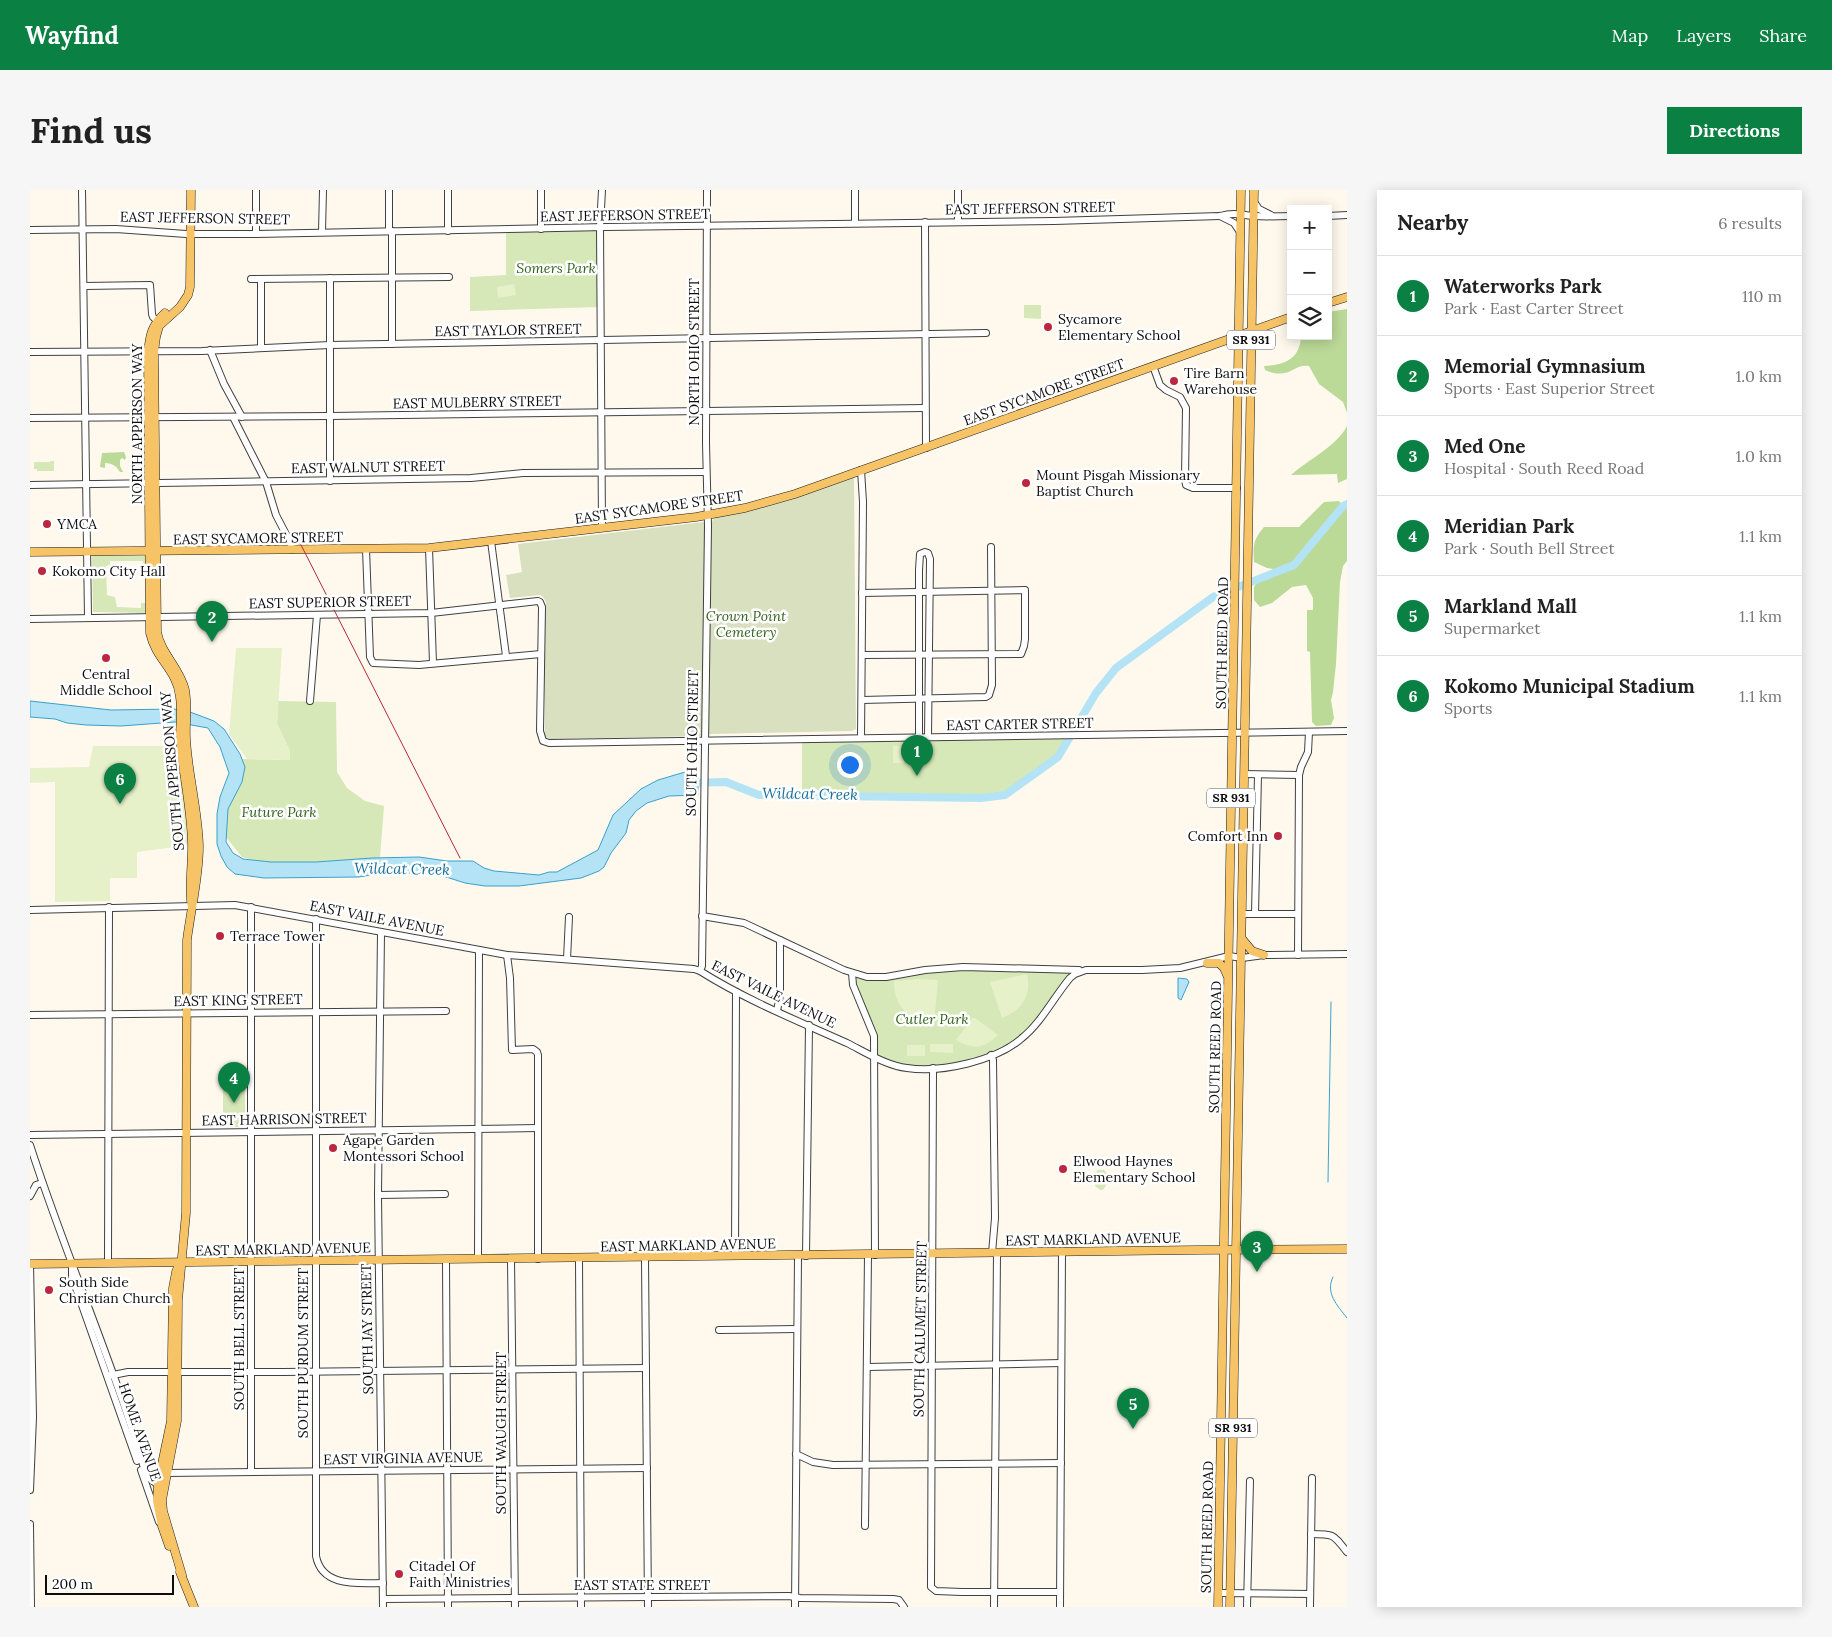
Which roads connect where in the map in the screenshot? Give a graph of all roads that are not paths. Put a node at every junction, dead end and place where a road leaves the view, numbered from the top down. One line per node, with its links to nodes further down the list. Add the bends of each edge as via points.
1 (82, 190): 29 (street)
2 (187, 190): 34 (main road)
3 (191, 190): 34 (main road)
4 (256, 190): 35 (street)
5 (322, 190): 33 (street)
6 (389, 190): 31 (street)
7 (448, 190): 32 (street)
8 (541, 190): 28 (street)
9 (602, 190): 27 (street)
10 (707, 190): 26 (street, NORTH OHIO STREET)
11 (855, 190): 25 (street)
12 (958, 190): 24 (street)
13 (1242, 190): 16 (main road, SR 931)
14 (1254, 190): 15 (main road, SR 931)
15 (1254, 201): 18 (main road, SR 931); 19 (street, via 1262,212)
16 (1241, 214): 17 (street, EAST JEFFERSON STREET); 18 (street, EAST JEFFERSON STREET); 36 (main road, SR 931)
17 (1220, 216): 24 (street, EAST JEFFERSON STREET); 36 (street, via 1234,223)
18 (1254, 216): 19 (street, EAST JEFFERSON STREET); 47 (main road, SR 931)
19 (1274, 216): 20 (street, EAST JEFFERSON STREET)
20 (1287, 216)
21 (1332, 216): 22 (street)
22 (1347, 216)
23 (925, 222): 24 (street, EAST JEFFERSON STREET); 25 (street, EAST JEFFERSON STREET); 49 (street)
24 (958, 222)
25 (855, 223): 26 (street, EAST JEFFERSON STREET)
26 (707, 226): 27 (street, EAST JEFFERSON STREET); 51 (street, NORTH OHIO STREET)
27 (600, 227): 28 (street, EAST JEFFERSON STREET); 52 (street)
28 (541, 228): 32 (street, EAST JEFFERSON STREET)
29 (82, 229): 30 (street, EAST JEFFERSON STREET); 34 (street, EAST JEFFERSON STREET); 42 (street)
30 (30, 230)
31 (390, 231): 32 (street, EAST JEFFERSON STREET); 33 (street, EAST JEFFERSON STREET); 37 (street)
32 (448, 231)
33 (322, 232): 35 (street, EAST JEFFERSON STREET)
34 (189, 234): 35 (street, EAST JEFFERSON STREET); 46 (main road, via 191,280 188,295 180,307)
35 (256, 234)
36 (1241, 234): 50 (main road, SR 931)
37 (392, 277): 38 (street); 39 (street); 53 (street)
38 (449, 277)
39 (330, 278): 41 (street); 54 (street)
40 (252, 279): 41 (street)
41 (261, 279): 55 (street)
42 (84, 286): 46 (street, via 150,285 152,314); 58 (street)
43 (1347, 297): 44 (main road)
44 (1332, 303)
45 (1287, 318): 47 (main road, EAST SYCAMORE STREET)
46 (158, 323): 59 (main road, NORTH APPERSON WAY, via 150,336)
47 (1251, 331): 50 (main road, EAST SYCAMORE STREET); 115 (main road, SOUTH REED ROAD / SR 931)
48 (986, 333): 49 (street, EAST TAYLOR STREET)
49 (925, 335): 51 (street, EAST TAYLOR STREET); 61 (street)
50 (1240, 335): 60 (main road, EAST SYCAMORE STREET); 79 (main road, SR 931)
51 (706, 339): 52 (street, EAST TAYLOR STREET); 62 (street, NORTH OHIO STREET)
52 (601, 341): 53 (street, EAST TAYLOR STREET); 63 (street)
53 (392, 344): 54 (street, EAST TAYLOR STREET)
54 (330, 345): 55 (street, EAST TAYLOR STREET); 64 (street)
55 (261, 348): 56 (street, EAST TAYLOR STREET)
56 (210, 350): 59 (street, EAST TAYLOR STREET); 67 (street)
57 (30, 352): 58 (street, EAST TAYLOR STREET)
58 (85, 352): 59 (street, EAST TAYLOR STREET); 69 (street)
59 (151, 352): 65 (main road, NORTH APPERSON WAY)
60 (1153, 366): 70 (main road, EAST SYCAMORE STREET); 79 (street, via 1160,385 1180,397 1186,408 1186,485 1193,488)
61 (924, 408): 62 (street, EAST MULBERRY STREET); 70 (street)
62 (706, 411): 63 (street, EAST MULBERRY STREET); 72 (street, NORTH OHIO STREET)
63 (601, 413): 64 (street, EAST MULBERRY STREET); 73 (street)
64 (330, 416): 67 (street, EAST MULBERRY STREET); 74 (street)
65 (152, 417): 66 (street, EAST MULBERRY STREET); 69 (street, EAST MULBERRY STREET); 76 (main road, NORTH APPERSON WAY)
66 (233, 417): 67 (street, EAST MULBERRY STREET); 75 (street)
67 (242, 417)
68 (30, 418): 69 (street, EAST MULBERRY STREET)
69 (86, 418): 78 (street)
70 (926, 448): 71 (main road, EAST SYCAMORE STREET)
71 (861, 470): 80 (main road, EAST SYCAMORE STREET, via 769,502); 93 (street)
72 (706, 472): 73 (street, EAST WALNUT STREET); 80 (street, NORTH OHIO STREET)
73 (602, 473): 74 (street, EAST WALNUT STREET); 81 (street)
74 (330, 481): 75 (street, EAST WALNUT STREET)
75 (266, 482): 76 (street, EAST WALNUT STREET); 86 (street)
76 (153, 484): 78 (street, EAST WALNUT STREET); 89 (main road, NORTH APPERSON WAY)
77 (30, 485): 78 (street, EAST WALNUT STREET)
78 (86, 485): 88 (street)
79 (1237, 488): 114 (main road, SOUTH REED ROAD / SR 931)
80 (708, 515): 81 (main road, EAST SYCAMORE STREET); 119 (street, SOUTH OHIO STREET)
81 (602, 528): 82 (main road, EAST SYCAMORE STREET)
82 (490, 541): 84 (main road, EAST SYCAMORE STREET); 94 (street)
83 (992, 547): 90 (street)
84 (428, 548): 85 (main road, EAST SYCAMORE STREET); 95 (street)
85 (366, 549): 86 (main road, EAST SYCAMORE STREET); 96 (street)
86 (292, 550): 89 (main road, EAST SYCAMORE STREET)
87 (30, 552): 88 (main road, EAST SYCAMORE STREET)
88 (88, 552): 89 (main road, EAST SYCAMORE STREET); 98 (street)
89 (153, 552): 99 (main road, SOUTH APPERSON WAY)
90 (993, 590): 92 (street); 101 (street); 101 (street, via 1025,590 1025,639 1021,654)
91 (920, 592): 92 (street); 92 (street, via 920,554 925,552 930,559); 93 (street); 103 (street)
92 (929, 592): 104 (street)
93 (862, 593): 105 (street)
94 (499, 605): 95 (street, EAST SUPERIOR STREET); 102 (street, EAST SUPERIOR STREET, via 540,602); 106 (street)
95 (431, 613): 96 (street, EAST SUPERIOR STREET); 107 (street)
96 (368, 614): 97 (street, EAST SUPERIOR STREET); 107 (street, via 372,662)
97 (317, 615): 99 (street, EAST SUPERIOR STREET); 111 (street)
98 (88, 618): 99 (street, EAST SUPERIOR STREET); 100 (street, EAST SUPERIOR STREET)
99 (153, 618): 123 (main road, SOUTH APPERSON WAY, via 150,633 153,643 176,678 183,698 183,738 192,822 189,900)
100 (30, 619)
101 (992, 653): 104 (street); 109 (street, via 991,692 986,697)
102 (541, 654): 106 (street); 119 (street, EAST CARTER STREET, via 540,731 543,741)
103 (919, 654): 104 (street); 105 (street); 108 (street)
104 (929, 654): 109 (street)
105 (862, 655): 110 (street)
106 (506, 656): 107 (street)
107 (433, 664)
108 (919, 699): 109 (street); 110 (street); 117 (street)
109 (929, 699): 118 (street)
110 (862, 700): 116 (street)
111 (310, 701)
112 (1347, 731): 113 (street, EAST CARTER STREET)
113 (1309, 732): 115 (street, EAST CARTER STREET); 122 (street, via 1308,752)
114 (1232, 734): 115 (street, EAST CARTER STREET); 118 (street, EAST CARTER STREET); 141 (main road, SOUTH REED ROAD / SR 931)
115 (1245, 734): 120 (main road, SOUTH REED ROAD / SR 931)
116 (861, 738): 117 (street, EAST CARTER STREET); 119 (street, EAST CARTER STREET)
117 (919, 738): 118 (street, EAST CARTER STREET)
118 (928, 738)
119 (706, 740): 130 (street, SOUTH OHIO STREET)
120 (1244, 774): 121 (street); 127 (main road, SOUTH REED ROAD / SR 931)
121 (1258, 775): 122 (street); 128 (street)
122 (1300, 775): 129 (street)
123 (192, 906): 124 (street, EAST VAILE AVENUE); 125 (street, EAST VAILE AVENUE, via 235,904); 154 (main road, SOUTH APPERSON WAY, via 187,940)
124 (109, 907): 126 (street, EAST VAILE AVENUE); 156 (street)
125 (252, 907): 132 (street, EAST VAILE AVENUE); 155 (street, SOUTH BELL STREET)
126 (30, 910)
127 (1242, 914): 128 (street); 134 (main road, SOUTH REED ROAD / SR 931)
128 (1255, 914): 129 (street)
129 (1298, 914): 140 (street)
130 (702, 916): 135 (street, via 737,921); 146 (street, SOUTH OHIO STREET)
131 (569, 917): 143 (street)
132 (316, 919): 133 (street, EAST VAILE AVENUE); 152 (street, SOUTH PURDUM STREET)
133 (381, 932): 136 (street, EAST VAILE AVENUE); 153 (street, SOUTH JAY STREET)
134 (1242, 939): 139 (main road, via 1252,951); 142 (main road, SOUTH REED ROAD / SR 931)
135 (780, 940): 147 (street); 151 (street, via 780,1005)
136 (479, 950): 138 (street, EAST VAILE AVENUE); 163 (street)
137 (1347, 954): 140 (street)
138 (507, 955): 143 (street, EAST VAILE AVENUE); 162 (street, via 512,1050 533,1049 537,1052)
139 (1264, 955): 140 (street); 142 (street)
140 (1298, 955)
141 (1229, 956): 142 (street); 144 (street); 148 (main road, SOUTH REED ROAD / SR 931)
142 (1242, 958): 177 (main road, SOUTH REED ROAD / SR 931)
143 (567, 960): 146 (street, EAST VAILE AVENUE)
144 (1207, 963): 145 (street, via 1180,968); 148 (main road, via 1219,963)
145 (1086, 970): 147 (street, via 954,967 878,978); 159 (street, EAST VAILE AVENUE, via 1070,978 1023,1038)
146 (700, 971): 149 (street, EAST VAILE AVENUE)
147 (852, 973): 160 (street, via 853,985 874,1036)
148 (1228, 982): 176 (main road, SOUTH REED ROAD / SR 931)
149 (736, 992): 151 (street, EAST VAILE AVENUE); 182 (street)
150 (446, 1011): 153 (street, EAST KING STREET)
151 (777, 1011): 158 (street, EAST VAILE AVENUE)
152 (316, 1012): 153 (street, EAST KING STREET); 155 (street, EAST KING STREET); 165 (street, SOUTH PURDUM STREET)
153 (380, 1012): 164 (street, SOUTH JAY STREET)
154 (186, 1013): 155 (street, EAST KING STREET); 156 (street, EAST KING STREET); 167 (main road, SOUTH APPERSON WAY)
155 (251, 1013): 166 (street, SOUTH BELL STREET)
156 (109, 1014): 157 (street, EAST KING STREET); 168 (street)
157 (30, 1015)
158 (809, 1025): 160 (street, EAST VAILE AVENUE); 183 (street)
159 (991, 1055): 161 (street, EAST VAILE AVENUE, via 964,1064); 179 (street)
160 (875, 1056): 161 (street, EAST VAILE AVENUE, via 904,1068); 181 (street)
161 (933, 1068): 180 (street, SOUTH CALUMET STREET)
162 (538, 1128): 163 (street, EAST HARRISON STREET); 188 (street)
163 (478, 1129): 164 (street, EAST HARRISON STREET); 186 (street)
164 (380, 1130): 165 (street, EAST HARRISON STREET); 173 (street, SOUTH JAY STREET)
165 (316, 1131): 166 (street, EAST HARRISON STREET); 191 (street, SOUTH PURDUM STREET)
166 (251, 1132): 167 (street, EAST HARRISON STREET); 193 (street, SOUTH BELL STREET)
167 (186, 1133): 168 (street, EAST HARRISON STREET); 192 (main road, SOUTH APPERSON WAY, via 186,1213)
168 (109, 1134): 169 (street, EAST HARRISON STREET); 196 (street)
169 (30, 1135)
170 (30, 1145): 171 (street, HOME AVENUE)
171 (42, 1183): 174 (street, via 36,1185); 194 (street, HOME AVENUE)
172 (445, 1194): 173 (street)
173 (378, 1195): 189 (street, SOUTH JAY STREET)
174 (30, 1196)
175 (1347, 1249): 177 (main road, EAST MARKLAND AVENUE)
176 (1224, 1250): 177 (main road, EAST MARKLAND AVENUE); 178 (main road, EAST MARKLAND AVENUE); 239 (main road, SOUTH REED ROAD / SR 931)
177 (1236, 1250): 240 (main road, SOUTH REED ROAD / SR 931)
178 (1062, 1252): 179 (main road, EAST MARKLAND AVENUE); 199 (street)
179 (995, 1253): 180 (main road, EAST MARKLAND AVENUE); 200 (street)
180 (933, 1254): 181 (main road, EAST MARKLAND AVENUE); 201 (street, SOUTH CALUMET STREET)
181 (872, 1255): 183 (main road, EAST MARKLAND AVENUE); 202 (street)
182 (734, 1256): 183 (main road, EAST MARKLAND AVENUE); 185 (main road, EAST MARKLAND AVENUE)
183 (802, 1256): 197 (street)
184 (578, 1258): 185 (main road, EAST MARKLAND AVENUE); 188 (main road, EAST MARKLAND AVENUE); 204 (street)
185 (645, 1258): 203 (street)
186 (478, 1259): 187 (main road, EAST MARKLAND AVENUE); 190 (main road, EAST MARKLAND AVENUE)
187 (511, 1259): 188 (main road, EAST MARKLAND AVENUE); 205 (street, SOUTH WAUGH STREET)
188 (538, 1259)
189 (379, 1260): 190 (main road, EAST MARKLAND AVENUE); 191 (main road, EAST MARKLAND AVENUE); 209 (street, SOUTH JAY STREET)
190 (446, 1260): 206 (street)
191 (316, 1261): 193 (main road, EAST MARKLAND AVENUE); 208 (street, SOUTH PURDUM STREET)
192 (180, 1262): 193 (main road, EAST MARKLAND AVENUE); 196 (main road, EAST MARKLAND AVENUE); 210 (main road, SOUTH APPERSON WAY, via 172,1288)
193 (251, 1262): 207 (street, SOUTH BELL STREET)
194 (71, 1263): 195 (main road, EAST MARKLAND AVENUE); 196 (main road, EAST MARKLAND AVENUE); 211 (street, HOME AVENUE, via 72,1277)
195 (30, 1264): 228 (street, via 33,1419)
196 (108, 1264)
197 (797, 1329): 198 (street); 212 (street)
198 (719, 1330)
199 (1061, 1363): 200 (street); 214 (street)
200 (996, 1364): 201 (street); 213 (street)
201 (932, 1365): 202 (street); 216 (street, SOUTH CALUMET STREET)
202 (867, 1367): 215 (street)
203 (646, 1368): 204 (street); 217 (street)
204 (580, 1369): 205 (street); 219 (street)
205 (513, 1370): 206 (street); 218 (street, SOUTH WAUGH STREET)
206 (447, 1371): 209 (street); 220 (street)
207 (251, 1372): 208 (street); 210 (street); 222 (street, SOUTH BELL STREET)
208 (316, 1372): 209 (street); 223 (street, SOUTH PURDUM STREET)
209 (380, 1372): 221 (street, SOUTH JAY STREET)
210 (175, 1373): 211 (street); 224 (main road, SOUTH APPERSON WAY)
211 (110, 1375): 227 (street, HOME AVENUE, via 146,1475); 230 (street, HOME AVENUE, via 154,1511)
212 (796, 1454): 215 (street, via 821,1465); 245 (street)
213 (995, 1463): 214 (street); 216 (street); 237 (street)
214 (1061, 1463): 238 (street)
215 (866, 1465): 216 (street); 231 (street)
216 (930, 1465): 237 (street, SOUTH CALUMET STREET, via 930,1583 933,1590)
217 (647, 1468): 219 (street, EAST VIRGINIA AVENUE); 244 (street)
218 (514, 1469): 219 (street, EAST VIRGINIA AVENUE); 220 (street, EAST VIRGINIA AVENUE); 246 (street, SOUTH WAUGH STREET)
219 (580, 1469): 243 (street)
220 (448, 1470): 221 (street, EAST VIRGINIA AVENUE); 248 (street)
221 (381, 1471): 223 (street, EAST VIRGINIA AVENUE); 236 (street, SOUTH JAY STREET)
222 (252, 1472): 223 (street, EAST VIRGINIA AVENUE); 224 (street, EAST VIRGINIA AVENUE)
223 (316, 1472): 236 (street, SOUTH PURDUM STREET, via 316,1556 320,1567 340,1582)
224 (164, 1473): 227 (main road, SOUTH APPERSON WAY)
225 (1312, 1478): 232 (street)
226 (1250, 1480): 241 (street)
227 (161, 1487): 230 (main road, SOUTH APPERSON WAY, via 156,1502); 234 (main road, SOUTH APPERSON WAY, via 163,1511)
228 (30, 1490)
229 (30, 1524): 235 (street)
230 (162, 1526): 234 (main road, HOME AVENUE)
231 (866, 1526)
232 (1311, 1534): 233 (street, via 1328,1533); 242 (street)
233 (1347, 1552)
234 (182, 1575): 251 (main road, HOME AVENUE)
235 (30, 1582): 250 (street)
236 (382, 1583): 247 (street, SOUTH JAY STREET)
237 (994, 1592): 238 (street); 258 (street)
238 (1060, 1592): 259 (street)
239 (1218, 1592): 240 (street); 260 (main road, SOUTH REED ROAD / SR 931)
240 (1231, 1593): 241 (street); 261 (main road, SOUTH REED ROAD / SR 931)
241 (1248, 1594): 242 (street); 262 (street)
242 (1310, 1594): 263 (street)
243 (581, 1597): 244 (street, EAST STATE STREET); 246 (street, EAST STATE STREET); 255 (street)
244 (648, 1597): 245 (street, EAST STATE STREET); 256 (street)
245 (795, 1597): 249 (street, EAST STATE STREET, via 894,1599); 257 (street)
246 (515, 1598): 248 (street, EAST STATE STREET); 254 (street, SOUTH WAUGH STREET)
247 (383, 1599): 248 (street, EAST STATE STREET); 252 (street, SOUTH JAY STREET)
248 (448, 1599): 253 (street)
249 (903, 1604)
250 (31, 1607)
251 (194, 1607)
252 (383, 1607)
253 (448, 1607)
254 (515, 1607)
255 (581, 1607)
256 (648, 1607)
257 (795, 1607)
258 (994, 1607)
259 (1060, 1607)
260 (1218, 1607)
261 (1230, 1607)
262 (1247, 1607)
263 (1310, 1607)

